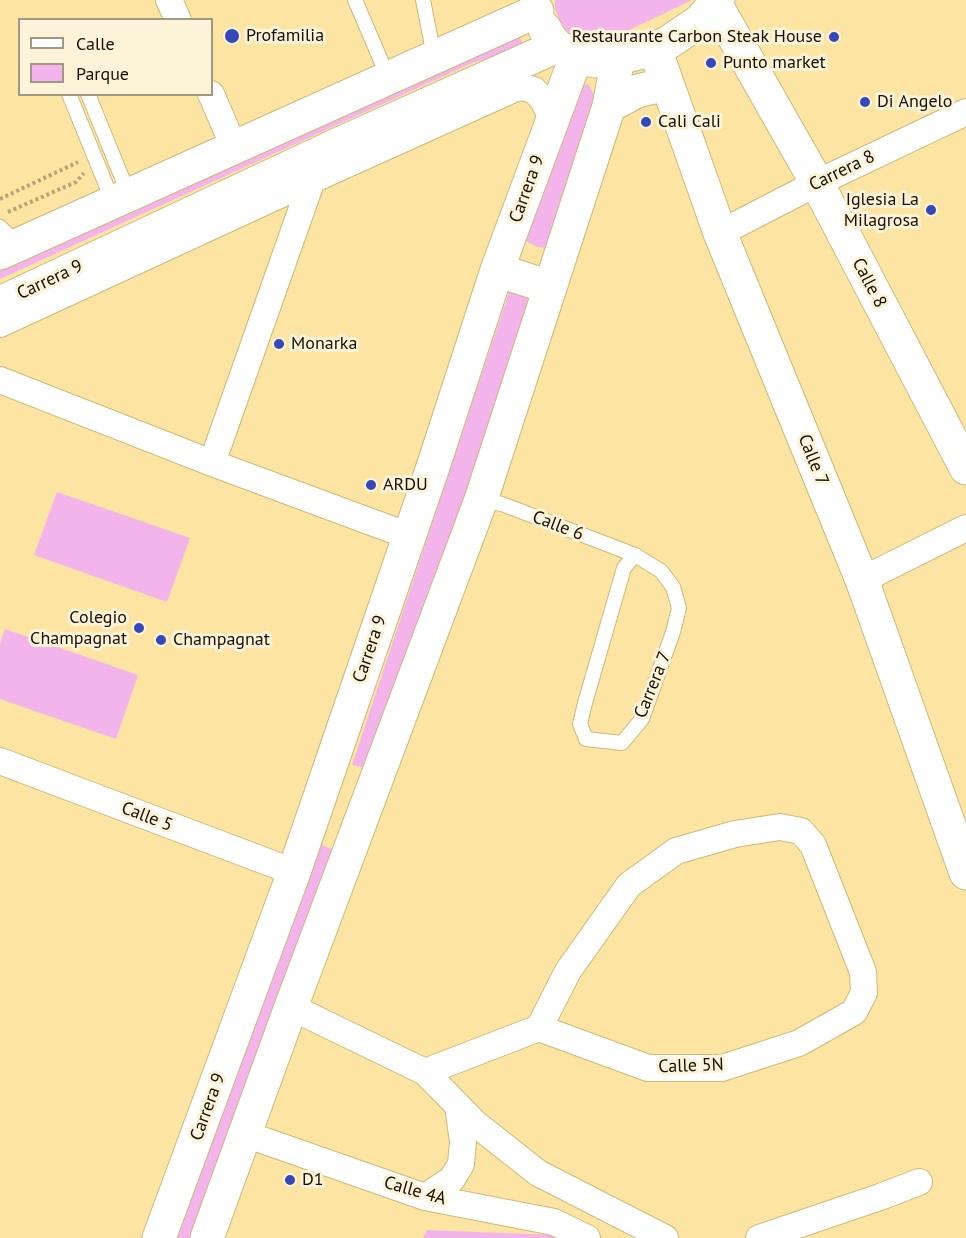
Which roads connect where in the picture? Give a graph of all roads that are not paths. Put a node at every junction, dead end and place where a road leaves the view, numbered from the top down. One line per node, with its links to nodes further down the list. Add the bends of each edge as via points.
1 (169, 0): 6 (street)
2 (355, 0): 11 (lane)
3 (423, 0): 9 (lane)
4 (717, 2): 7 (main road, via 700,21); 21 (main road, Calle 8)
5 (536, 5): 8 (main road, via 549,37); 9 (main road)
6 (177, 18)
7 (655, 49): 10 (main road); 12 (main road, Calle 7)
8 (566, 52): 10 (main road, via 595,61); 18 (main road, Carrera 9); 27 (main road, Carrera 9, via 339,144)
9 (434, 56): 11 (main road)
10 (618, 58): 16 (main road)
11 (388, 77): 19 (main road)
12 (667, 84): 16 (main road, via 637,90); 23 (main road, Calle 7)
13 (70, 96): 22 (lane)
14 (89, 96): 22 (lane)
15 (212, 96): 19 (street)
16 (609, 106): 26 (main road)
17 (966, 112): 21 (street, Carrera 8)
18 (552, 119): 20 (street, via 539,94 521,87); 25 (main road, Carrera 9)
19 (234, 147): 22 (main road)
20 (312, 180): 28 (street); 30 (street)
21 (818, 183): 23 (street, Carrera 8); 31 (main road, Calle 8)
22 (121, 198): 24 (main road)
23 (720, 233): 36 (main road, Calle 7)
24 (5, 235)
25 (497, 270): 26 (main road); 34 (main road, Carrera 9)
26 (549, 287): 32 (main road)
27 (0, 303)
28 (0, 324)
29 (0, 380): 30 (street)
30 (212, 463): 34 (street)
31 (966, 468)
32 (481, 500): 35 (lane, Calle 6, via 502,504); 39 (main road)
33 (966, 528): 36 (street)
34 (409, 536): 38 (main road, Carrera 9)
35 (635, 555): 35 (lane, Carrera 7, via 661,571 673,587 679,608 674,632 642,719 622,743 586,739 580,724 585,703 624,568)
36 (862, 580): 41 (main road, Calle 7)
37 (0, 761): 40 (street, Calle 5)
38 (316, 806): 39 (main road); 40 (main road, Carrera 9)
39 (361, 821): 42 (main road)
40 (294, 872): 49 (main road, Carrera 9)
41 (966, 873)
42 (291, 1007): 44 (street); 46 (main road)
43 (539, 1028): 43 (street, Calle 5N, via 648,1068 722,1068 799,1043 854,1012 864,993 863,972 813,846 801,831 780,827 735,834 676,851 629,885 568,971); 44 (street)
44 (425, 1072): 45 (street)
45 (458, 1106): 48 (street, via 463,1142 461,1164 452,1179); 52 (street, via 538,1173)
46 (245, 1134): 48 (street, Calle 4A); 50 (main road)
47 (919, 1182): 53 (street)
48 (425, 1197): 51 (street, Calle 4A, via 554,1222)
49 (159, 1238)
50 (207, 1238)
51 (587, 1238)
52 (665, 1238)
53 (759, 1238)

